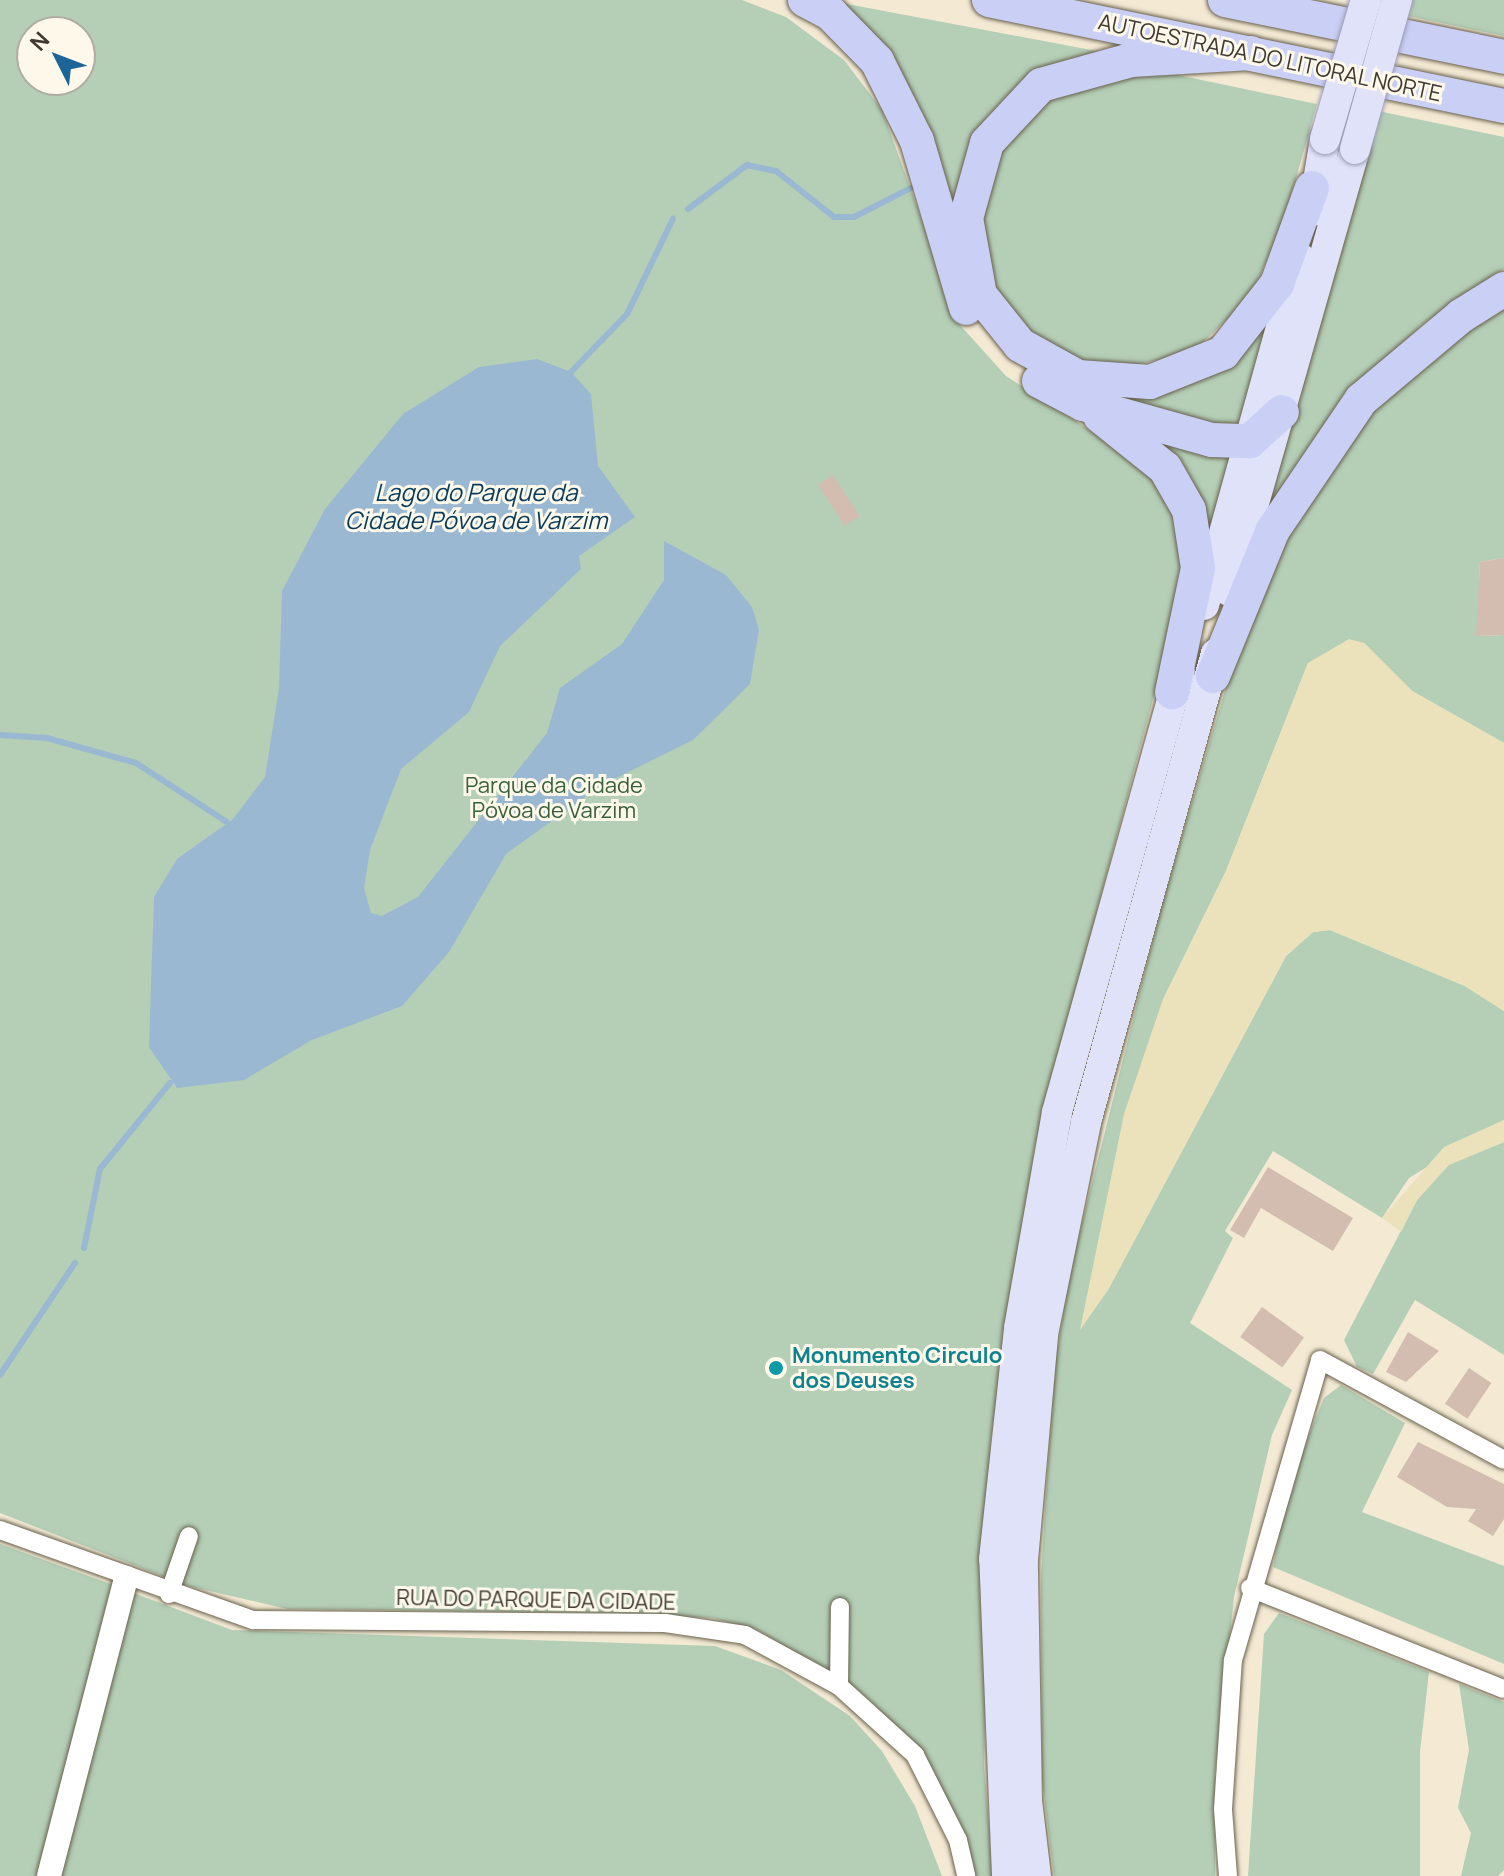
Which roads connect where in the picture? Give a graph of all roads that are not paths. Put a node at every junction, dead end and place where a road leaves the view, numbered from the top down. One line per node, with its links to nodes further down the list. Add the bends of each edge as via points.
1 (805, 0): 13 (highway, via 831,14 877,61 917,141 959,298 982,335 1049,388)
2 (989, 0): 8 (highway, AUTOESTRADA DO LITORAL NORTE)
3 (1225, 0): 7 (highway)
4 (1274, 0): 7 (highway)
5 (1366, 0): 11 (main road, bridge)
6 (1397, 0): 14 (main road, bridge)
7 (1305, 16): 9 (highway)
8 (1251, 53): 10 (highway, AUTOESTRADA DO LITORAL NORTE); 11 (highway, via 1131,60 1041,85 987,143 966,218 980,295 1020,345 1078,377 1150,382 1223,353 1277,284)
9 (1504, 57)
10 (1504, 106)
11 (1312, 188): 15 (main road, via 1314,209)
12 (1504, 289): 16 (highway, via 1461,316 1361,400 1273,530)
13 (1083, 404): 15 (highway, via 1212,440); 17 (highway, via 1165,468 1189,510 1198,568)
14 (1282, 412): 15 (highway); 16 (main road, via 1222,617)
15 (1250, 441): 17 (main road, via 1196,634)
16 (1213, 676): 30 (main road, via 1086,1122 1043,1334 1023,1560 1027,1801)
17 (1172, 692): 29 (main road, via 1057,1112 1019,1328 994,1559)
18 (1504, 1460): 22 (street, via 1320,1360)
19 (0, 1530): 21 (street, RUA DO PARQUE DA CIDADE)
20 (189, 1536): 23 (street)
21 (126, 1578): 23 (street, RUA DO PARQUE DA CIDADE); 27 (street)
22 (1250, 1588): 26 (street); 31 (street, via 1233,1660 1223,1809)
23 (169, 1594): 25 (street, RUA DO PARQUE DA CIDADE, via 253,1620 665,1623 745,1635)
24 (840, 1607): 25 (street)
25 (839, 1686): 28 (street, RUA DO PARQUE DA CIDADE, via 915,1755 958,1840)
26 (1504, 1689)
27 (49, 1876)
28 (966, 1876)
29 (1007, 1876)
30 (1036, 1876)
31 (1228, 1876)

